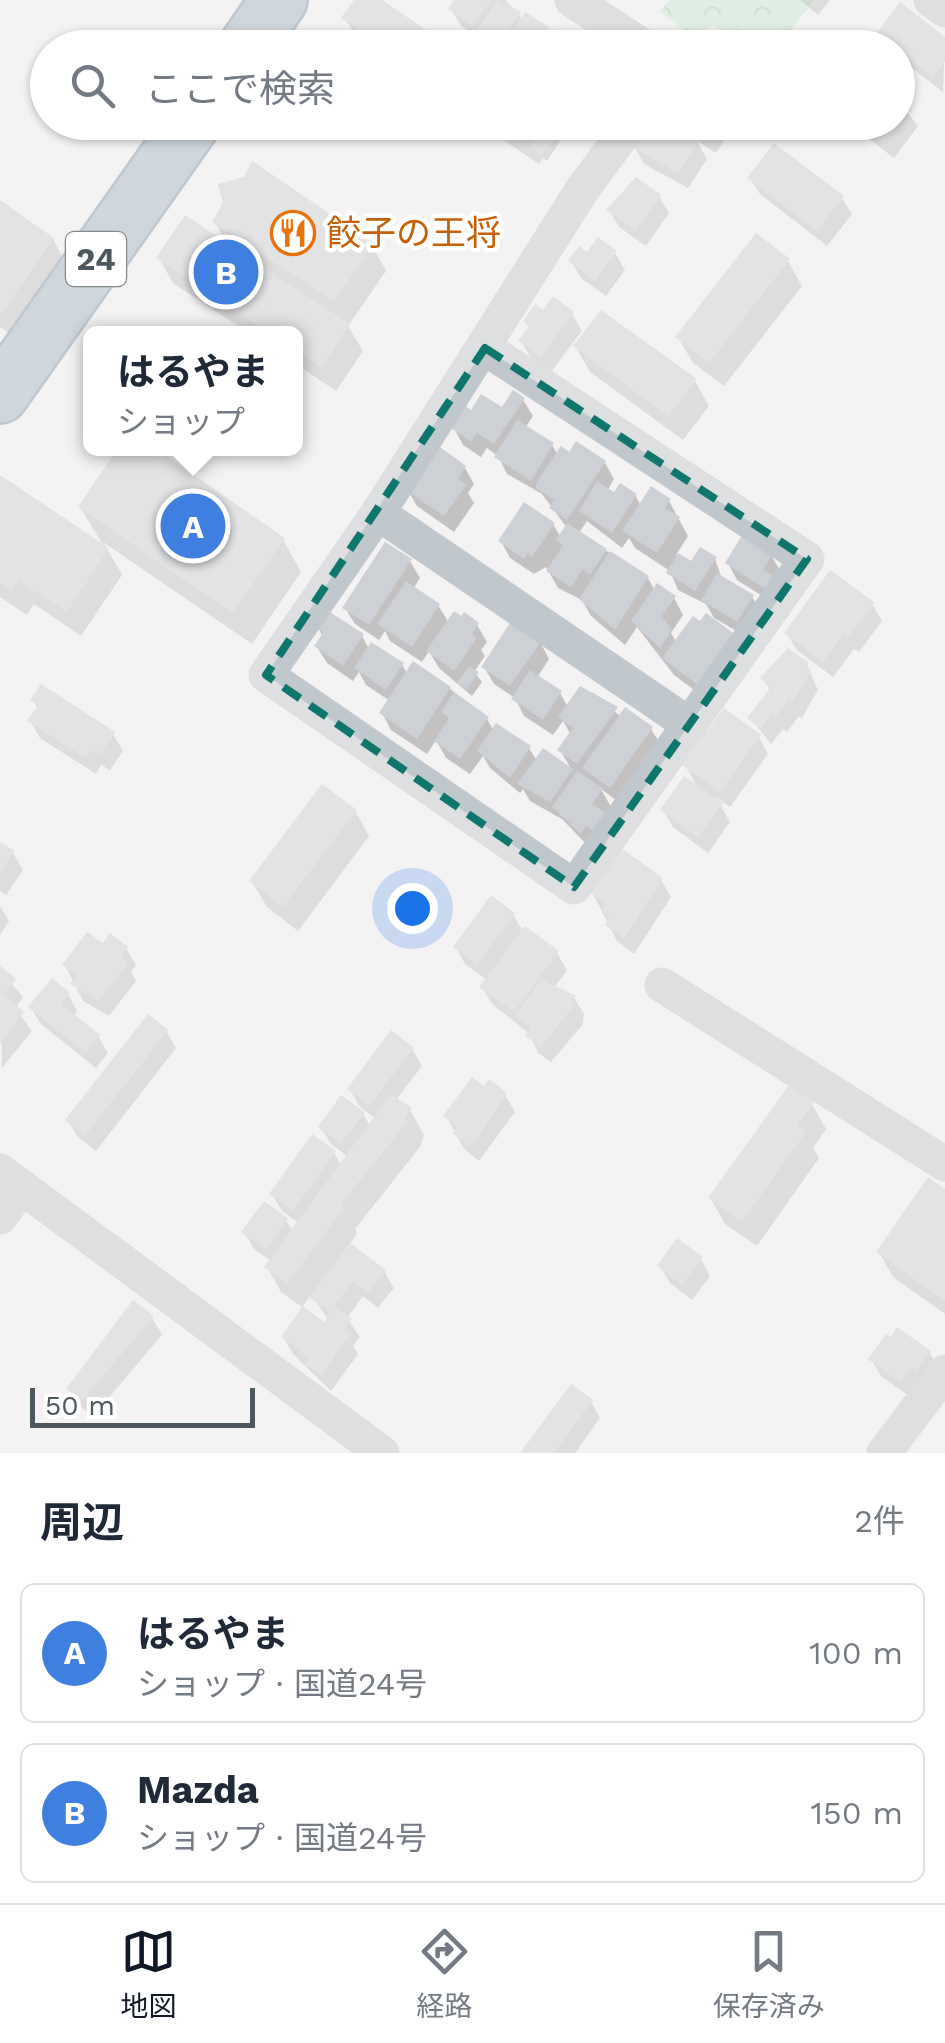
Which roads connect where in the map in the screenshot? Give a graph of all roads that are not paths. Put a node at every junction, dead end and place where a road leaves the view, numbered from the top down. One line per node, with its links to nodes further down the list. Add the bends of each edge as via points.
1 (280, 0): 5 (highway)
2 (572, 0): 6 (street)
3 (931, 0): 4 (street)
4 (945, 10)
5 (259, 30)
6 (618, 30)
7 (180, 140): 10 (highway, 24)
8 (619, 140): 9 (street)
9 (485, 348): 11 (street); 12 (street, via 808,559)
10 (0, 395)
11 (378, 512): 12 (street); 12 (street, via 266,675 574,888)
12 (690, 725)
13 (662, 985): 14 (street)
14 (945, 1164)
15 (11, 1179): 16 (street); 18 (street)
16 (0, 1217)
17 (945, 1372): 19 (street)
18 (382, 1453)
19 (884, 1453)

